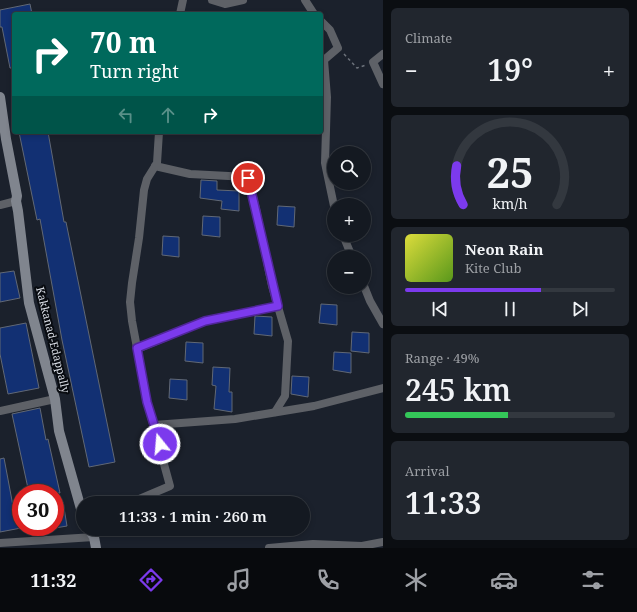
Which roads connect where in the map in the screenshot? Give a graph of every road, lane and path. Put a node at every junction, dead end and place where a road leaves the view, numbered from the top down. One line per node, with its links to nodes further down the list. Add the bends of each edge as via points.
1 (183, 0): 5 (street)
2 (212, 0): 3 (street, via 225,4)
3 (243, 0)
4 (305, 0): 6 (street)
5 (180, 12)
6 (313, 12)
7 (323, 23): 8 (street, via 330,30)
8 (338, 48): 10 (path, via 357,68); 15 (street, via 324,60 327,97 325,163)
9 (383, 54): 10 (street)
10 (373, 62): 11 (street)
11 (383, 84)
12 (0, 97): 16 (street, Kakkanad-Edappally)
13 (159, 134): 14 (street)
14 (155, 166): 19 (street, via 190,174 248,177); 21 (street, via 144,190 130,302)
15 (332, 198)
16 (16, 200): 17 (street); 23 (street, Kakkanad-Edappally, via 29,303)
17 (0, 206)
18 (367, 294): 20 (street)
19 (278, 306): 21 (street, via 205,321); 25 (street, via 288,341 288,354 285,396)
20 (383, 324)
21 (137, 348): 26 (street)
22 (383, 388): 25 (street, via 314,406)
23 (55, 399): 24 (street); 27 (street, Kakkanad-Edappally, via 59,431)
24 (0, 411)
25 (276, 412): 26 (street, via 235,419)
26 (154, 425): 28 (street, via 170,486)
27 (77, 496)
28 (146, 496)
29 (76, 535): 32 (street)
30 (93, 536): 33 (street)
31 (383, 542): 34 (street, via 362,546 314,544)
32 (0, 543)
33 (96, 548)
34 (269, 548)

